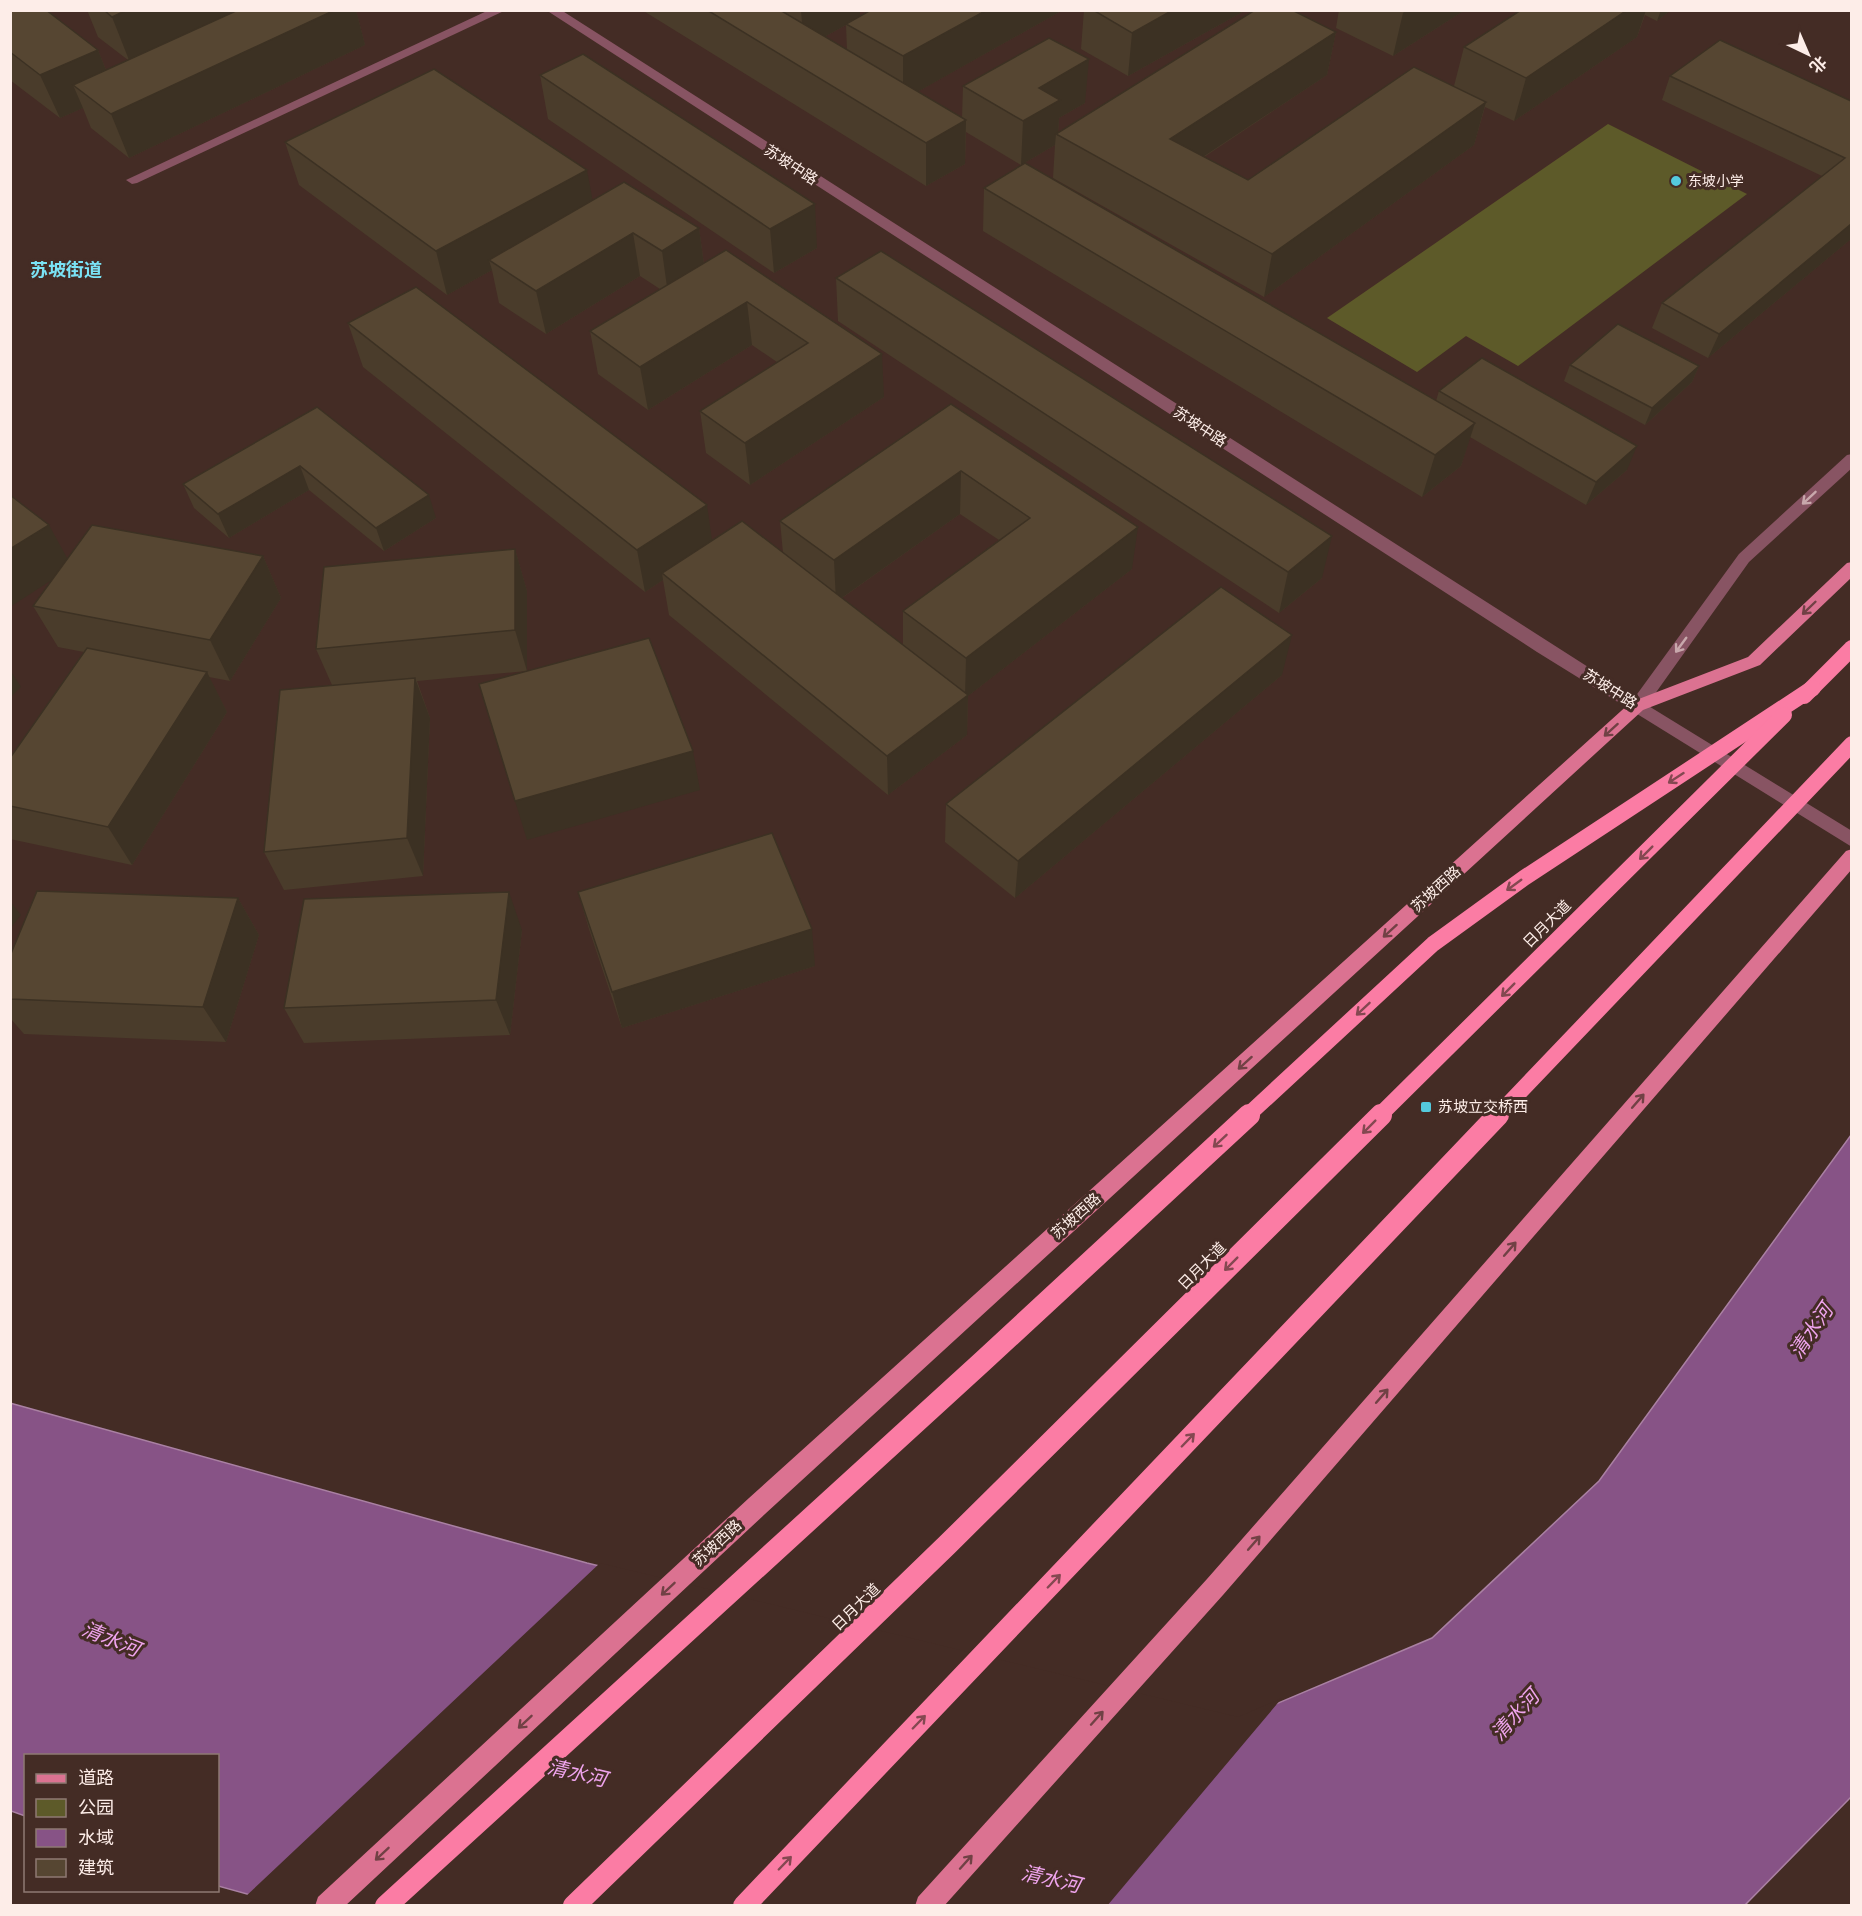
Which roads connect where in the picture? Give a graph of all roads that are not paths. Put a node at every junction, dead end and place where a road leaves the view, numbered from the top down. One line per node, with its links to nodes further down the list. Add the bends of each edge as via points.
1 (500, 10): 3 (street)
2 (552, 10): 8 (street, 苏坡中路)
3 (132, 180)
4 (1851, 459): 8 (street, one-way to 8, via 1744,558)
5 (1851, 567): 8 (main road, 苏坡西路, one-way to 8, via 1754,661)
6 (1851, 648): 7 (highway, 日月大道, bridge)
7 (1813, 688): 13 (highway, one-way to 13, bridge, via 1524,878 1433,944); 14 (highway, 日月大道, one-way to 14, bridge, via 964,1528)
8 (1637, 706): 10 (street, 苏坡中路); 12 (main road, 苏坡西路, one-way to 12, via 757,1506)
9 (1851, 744): 15 (highway, one-way to 9, bridge)
10 (1851, 840)
11 (1851, 856): 16 (main road, one-way to 11, via 1215,1587)
12 (327, 1905)
13 (386, 1905)
14 (574, 1905)
15 (744, 1905)
16 (927, 1905)

